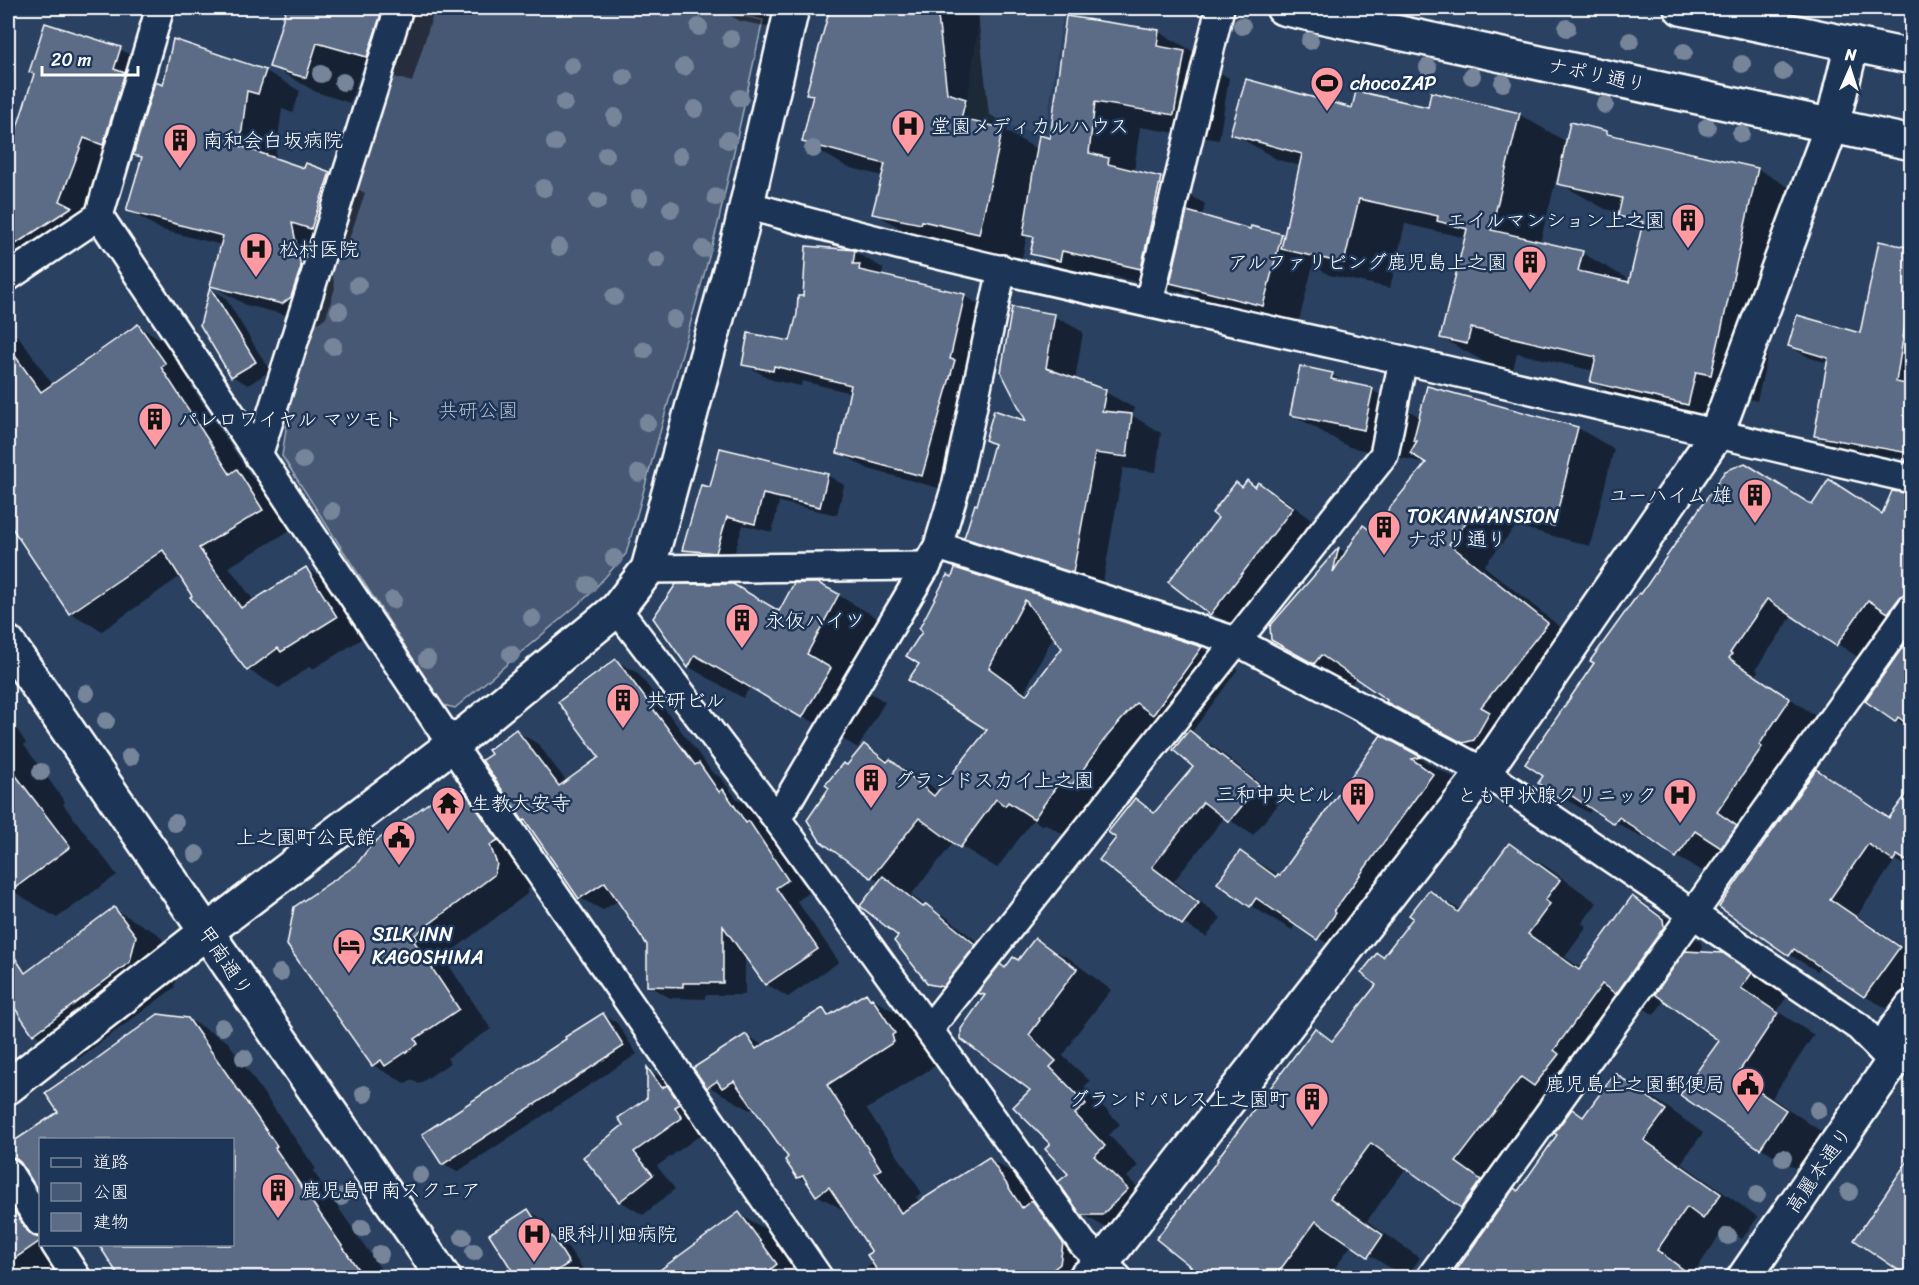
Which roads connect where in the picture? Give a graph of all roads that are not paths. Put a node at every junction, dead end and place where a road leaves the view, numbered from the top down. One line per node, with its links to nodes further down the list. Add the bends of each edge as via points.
1 (159, 8): 12 (street)
2 (399, 8): 18 (street)
3 (792, 8): 11 (street)
4 (1220, 8): 15 (street)
5 (1283, 8): 9 (street, ナポリ通り)
6 (1681, 8): 7 (street)
7 (1852, 44): 8 (street); 9 (street)
8 (1911, 57)
9 (1832, 125): 10 (street, ナポリ通り); 17 (street)
10 (1911, 143)
11 (747, 205): 13 (street); 21 (street)
12 (99, 216): 14 (street); 18 (street)
13 (1002, 269): 15 (street); 20 (street, via 956,486)
14 (8, 277)
15 (1149, 302): 16 (street)
16 (1403, 360): 17 (street); 24 (street, via 1384,455)
17 (1716, 435): 19 (street); 27 (street)
18 (258, 456): 26 (street)
19 (1911, 479)
20 (932, 556): 21 (street); 24 (street); 28 (street)
21 (648, 569): 23 (street)
22 (1911, 607): 29 (street)
23 (616, 609): 26 (street); 28 (street)
24 (1236, 640): 27 (street); 32 (street)
25 (8, 643): 30 (street, 甲南通り)
26 (452, 745): 30 (street); 41 (street)
27 (1484, 772): 29 (street); 38 (street)
28 (777, 819): 32 (street)
29 (1693, 914): 33 (street, via 1859,1027); 42 (street)
30 (206, 932): 34 (street); 40 (street, 甲南通り)
31 (1911, 1007): 33 (street, via 1894,1032)
32 (929, 1029): 38 (street)
33 (1905, 1065): 43 (street, 高麗本通り)
34 (8, 1087)
35 (8, 1172): 36 (street)
36 (39, 1220)
37 (56, 1246): 39 (street)
38 (1102, 1273)
39 (77, 1278)
40 (444, 1278)
41 (819, 1278)
42 (1430, 1278)
43 (1744, 1278)

